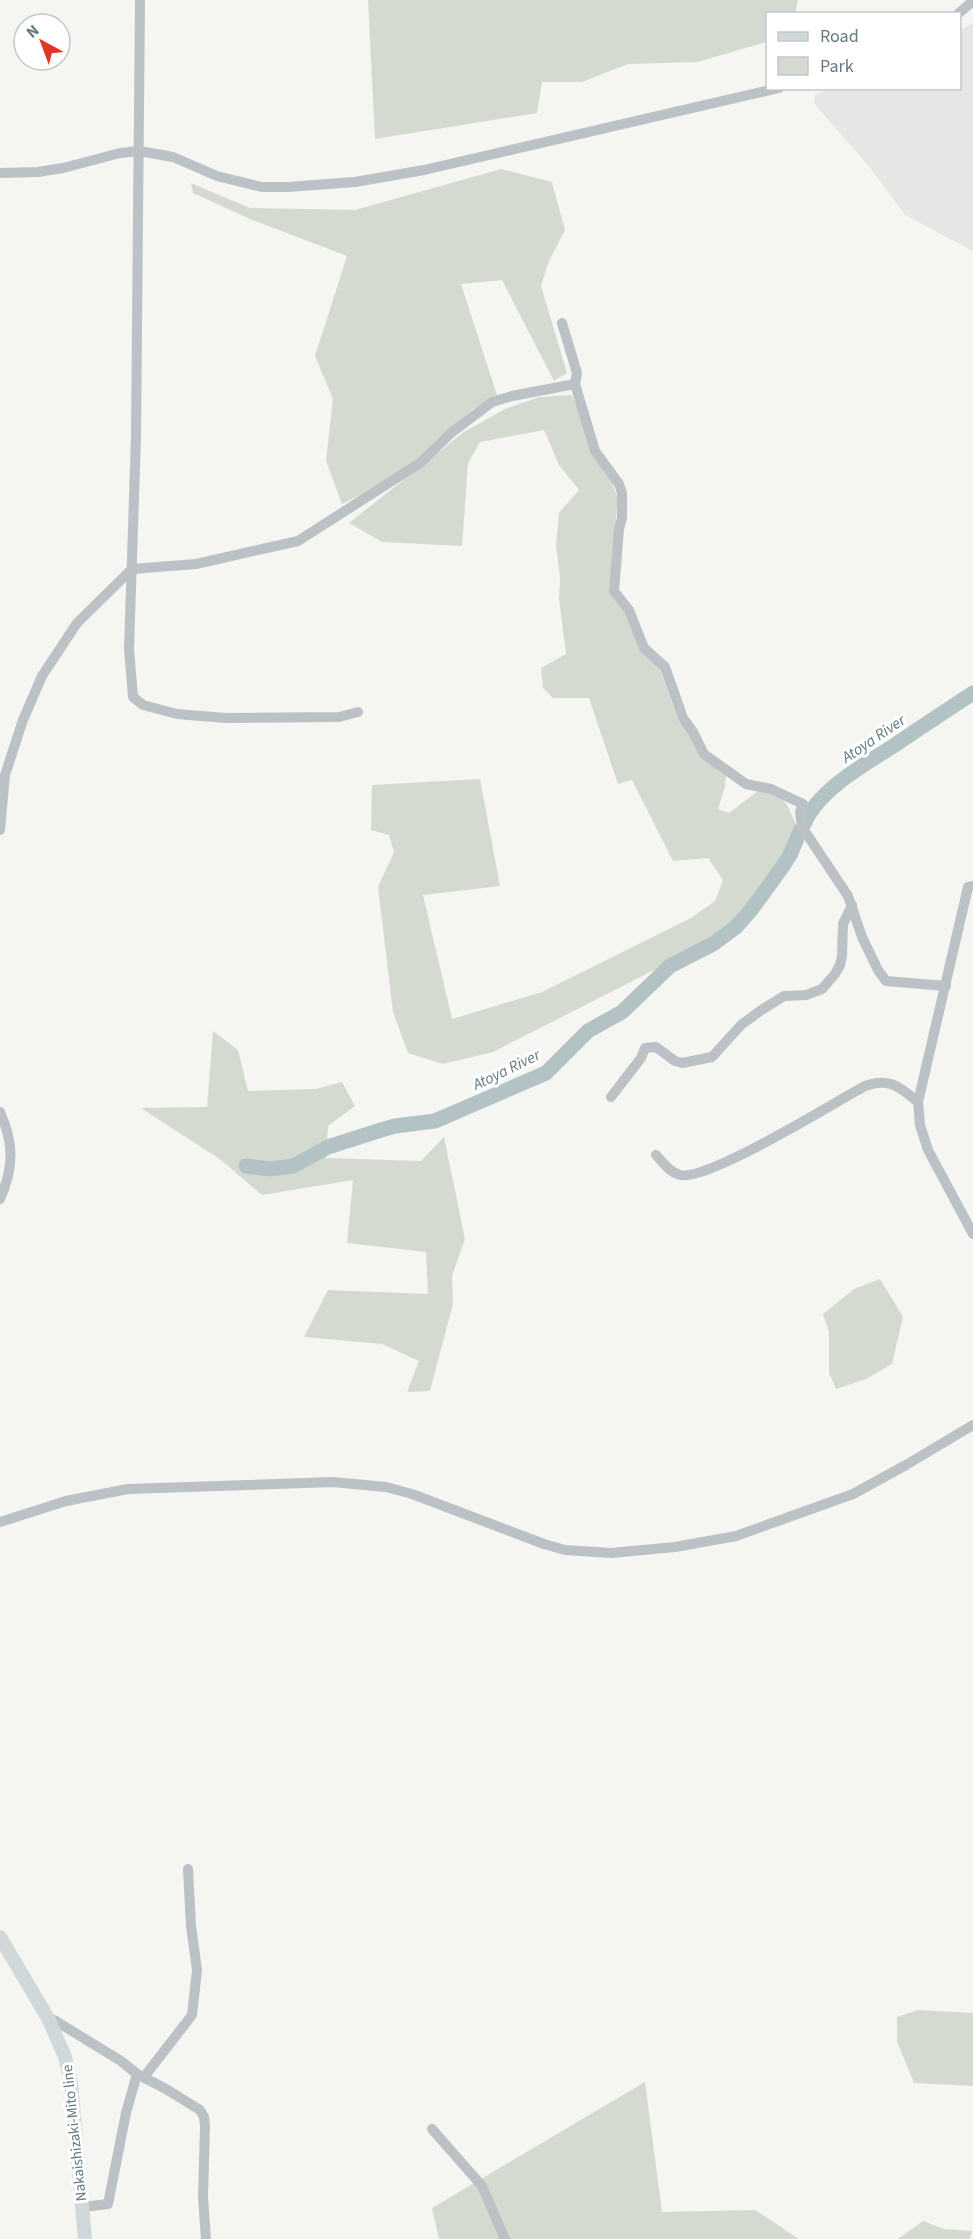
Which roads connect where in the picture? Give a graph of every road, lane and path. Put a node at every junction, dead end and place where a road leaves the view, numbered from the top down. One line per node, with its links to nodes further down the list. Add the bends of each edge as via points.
1 (140, 0): 5 (street)
2 (973, 1): 3 (street)
3 (960, 12)
4 (770, 90): 5 (street, via 424,170 319,186 262,187 217,176 173,157)
5 (139, 151): 6 (street, via 55,169); 9 (street)
6 (0, 173)
7 (562, 323): 8 (street, via 577,373)
8 (574, 384): 9 (street, via 492,402 420,463 298,541 196,564); 13 (street, via 595,451 622,493 614,591 629,610 644,648 664,667 683,718 704,754 747,784 771,789 803,804 802,827)
9 (132, 569): 10 (street, via 131,700 177,714 226,718 339,717); 11 (street, via 77,623 42,676 4,775)
10 (358, 712)
11 (0, 830)
12 (973, 886): 14 (street, via 968,887)
13 (852, 905): 14 (street, via 862,937 886,981); 15 (street, via 843,924 840,965 822,989 806,995 784,996 741,1025 712,1057 682,1063 656,1047 645,1048)
14 (946, 986): 16 (street)
15 (611, 1097)
16 (918, 1102): 18 (street, via 897,1086 877,1081 703,1172 681,1176); 20 (street, via 928,1150)
17 (0, 1112): 19 (street, via 11,1142 8,1181)
18 (656, 1155)
19 (0, 1199)
20 (973, 1234)
21 (973, 1425): 22 (street, via 874,1483 829,1504 736,1536 675,1547 610,1552 565,1550 412,1494 342,1482 128,1489 66,1501)
22 (0, 1522)
23 (188, 1869): 26 (street, via 197,1970 192,2015)
24 (0, 1937): 25 (main road, Nakaishizaki-Mito line)
25 (49, 2020): 26 (street); 28 (main road, Nakaishizaki-Mito line, via 69,2070)
26 (140, 2075): 28 (street, via 126,2114 108,2204); 30 (street, via 200,2110 204,2117)
27 (432, 2129): 31 (street, via 482,2186)
28 (82, 2207): 29 (main road, Nakaishizaki-Mito line)
29 (85, 2239)
30 (206, 2239)
31 (505, 2239)

